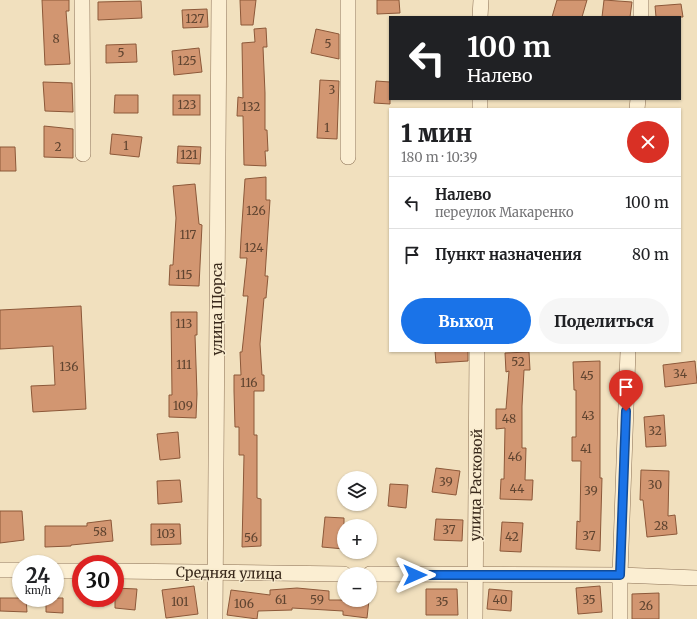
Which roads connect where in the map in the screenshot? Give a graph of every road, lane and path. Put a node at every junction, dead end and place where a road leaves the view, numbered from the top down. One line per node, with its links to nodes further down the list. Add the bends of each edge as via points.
1 (82, 0): 8 (street)
2 (219, 0): 15 (street, улица Щорса)
3 (348, 0): 9 (street)
4 (481, 0): 6 (street)
5 (641, 0): 7 (street)
6 (480, 16)
7 (641, 16)
8 (83, 154)
9 (348, 157)
10 (477, 352): 18 (street, улица Расковой)
11 (628, 352): 19 (street)
12 (0, 570): 13 (street)
13 (12, 570)
14 (124, 572): 15 (street, Средняя улица)
15 (216, 573): 16 (street, Средняя улица); 21 (street, улица Щорса)
16 (337, 574)
17 (377, 574): 18 (street)
18 (475, 575): 19 (street); 22 (street, улица Расковой)
19 (620, 575): 20 (street); 23 (street)
20 (697, 578)
21 (216, 619)
22 (474, 619)
23 (620, 619)

